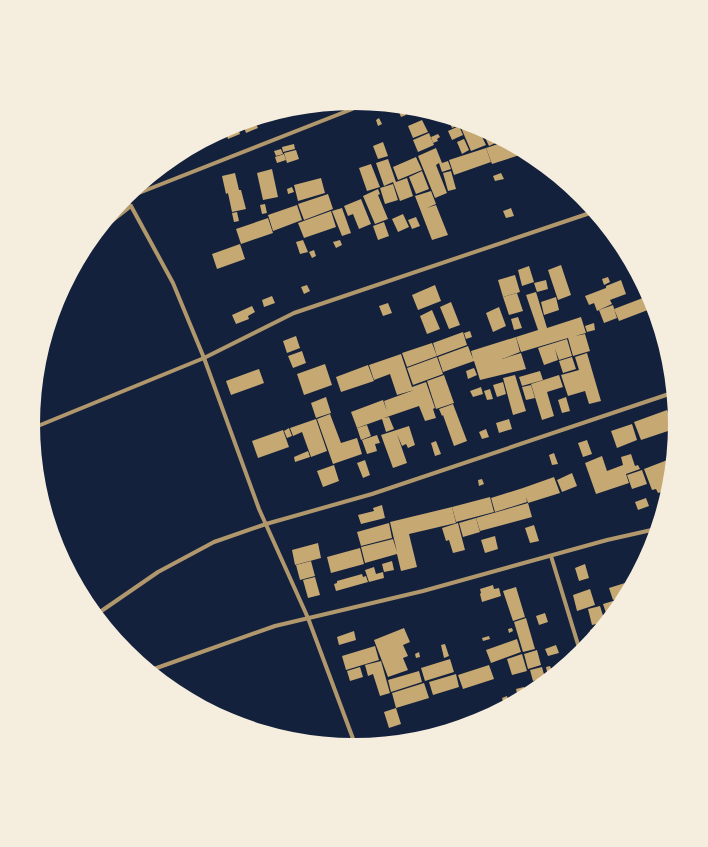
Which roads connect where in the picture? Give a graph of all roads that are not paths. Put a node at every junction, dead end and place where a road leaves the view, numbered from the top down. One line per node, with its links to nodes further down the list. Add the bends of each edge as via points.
1 (350, 110): 2 (street)
2 (142, 192)
3 (131, 206): 5 (street); 6 (street, via 174,283)
4 (588, 214): 6 (street, via 294,313)
5 (118, 216)
6 (204, 358): 8 (street); 9 (street)
7 (666, 395): 9 (street, via 372,494)
8 (40, 425)
9 (266, 524): 12 (street, via 214,542 158,572); 13 (street)
10 (649, 531): 11 (street)
11 (551, 556): 13 (street, via 423,591); 14 (street)
12 (102, 611)
13 (308, 618): 15 (street, via 275,626); 16 (street)
14 (578, 644)
15 (157, 668)
16 (353, 738)

